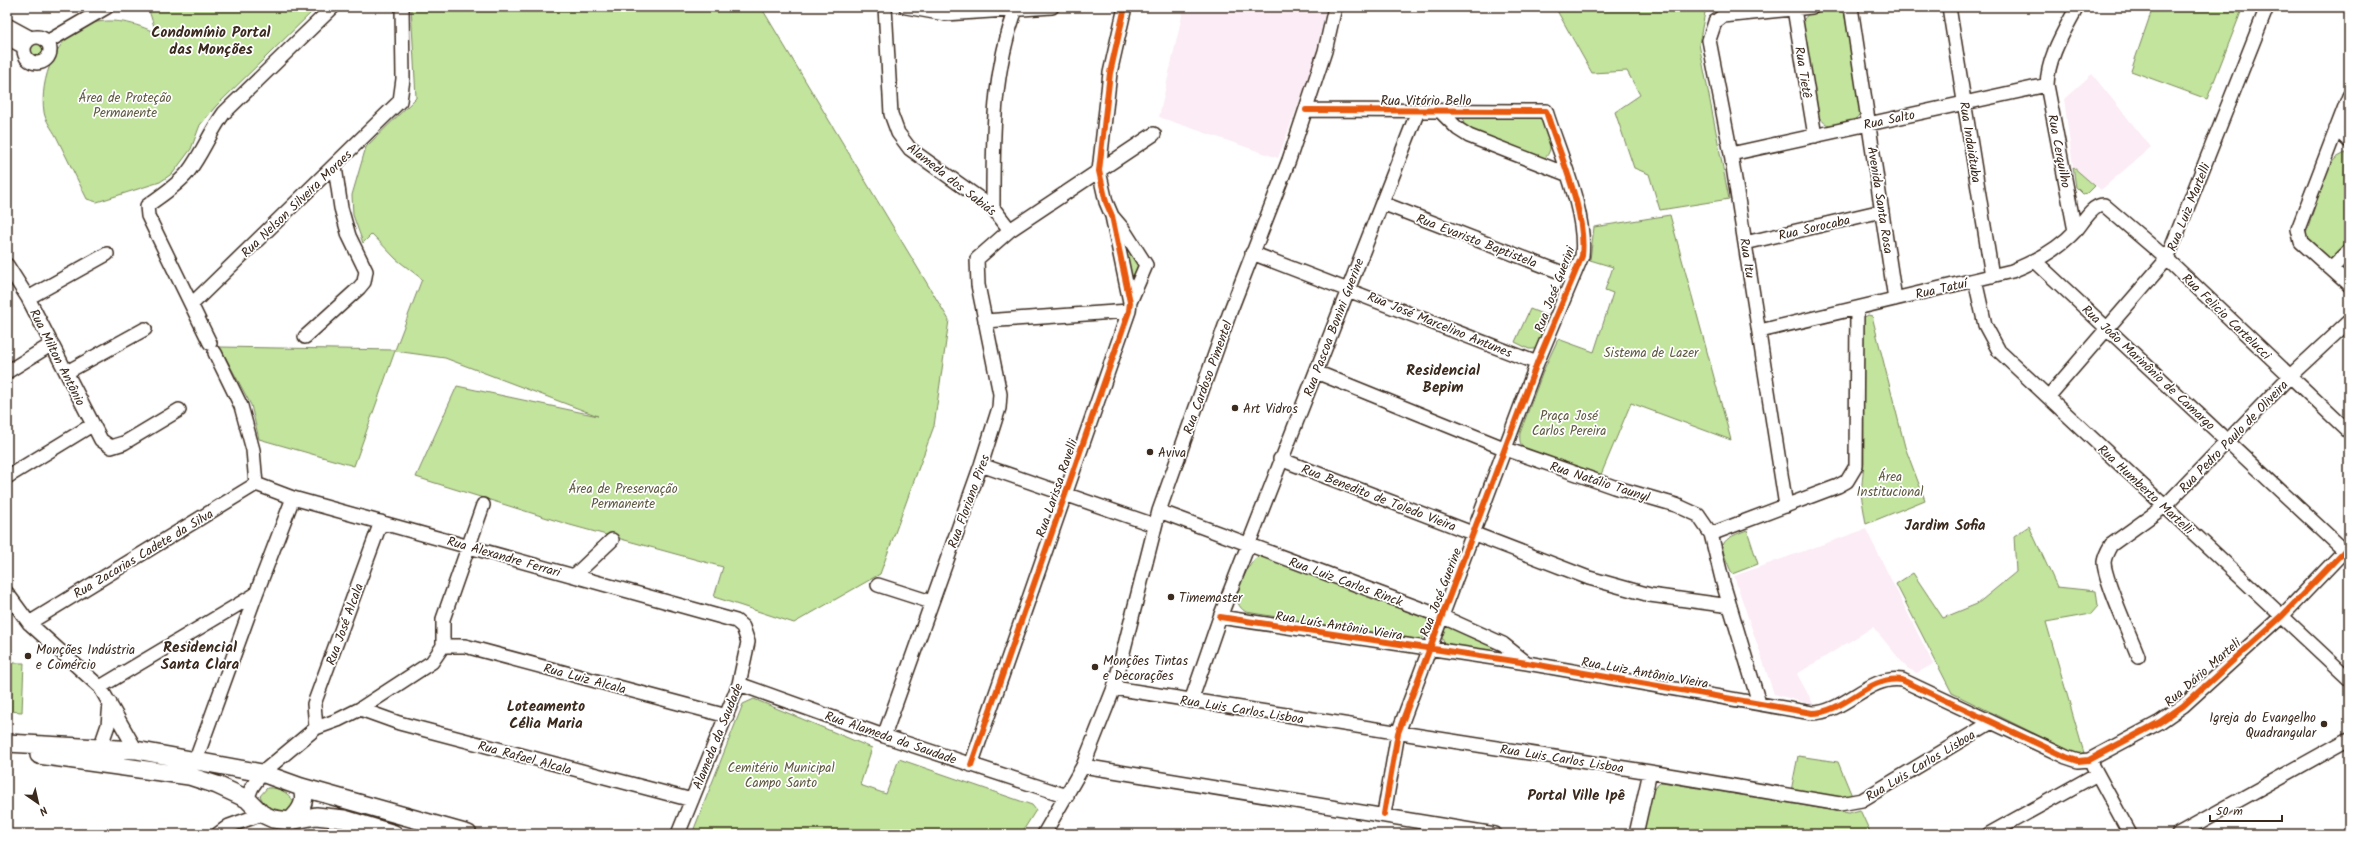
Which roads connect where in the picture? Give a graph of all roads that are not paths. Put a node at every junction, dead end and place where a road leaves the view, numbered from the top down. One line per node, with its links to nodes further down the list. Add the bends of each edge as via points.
1 (107, 7): 18 (street)
2 (333, 7): 59 (street, via 224,113 187,174 147,206 148,216)
3 (402, 7): 33 (street, Rua Nelson Silveira Moraes, via 403,79 400,101)
4 (885, 7): 39 (street, Alameda dos Sabiás, via 891,114 898,133 910,149)
5 (906, 7): 14 (street, via 945,14)
6 (1052, 7): 14 (street)
7 (1125, 7): 34 (street, via 1110,73)
8 (1335, 7): 23 (street, Rua Cardoso Pimentel, via 1325,51)
9 (1812, 7): 15 (street)
10 (1851, 7): 27 (street, Avenida Santa Rosa)
11 (1949, 7): 22 (street, Rua Indaiátuba)
12 (2077, 7): 20 (street, Rua Cerquilho, via 2053,53 2047,71)
13 (2267, 7): 48 (street, Rua Luiz Martelli)
14 (1016, 8): 39 (street, via 1003,48 994,120)
15 (1794, 9): 30 (street, Rua Tietê); 32 (street, Rua Itu, via 1723,16 1715,22 1709,40)
16 (7, 25): 19 (street)
17 (7, 38): 19 (street)
18 (47, 42): 19 (street, via 42,38); 19 (street, via 49,55 37,63 27,58)
19 (28, 43)
20 (2047, 84): 22 (street, Rua Salto); 36 (street, Rua Cerquilho)
21 (2349, 96): 28 (street)
22 (1965, 102): 27 (street, Rua Salto); 52 (street, Rua Indaiátuba)
23 (1306, 110): 24 (street, Rua Vitório Bello); 46 (street, Rua Cardoso Pimentel)
24 (1418, 111): 25 (street, Rua Vitório Bello); 37 (street, Rua Pascoa Bonini Guerine)
25 (1440, 111): 26 (street, Rua Vitório Bello); 35 (street, via 1469,136)
26 (1546, 111): 35 (street, Rua José Guerini)
27 (1869, 124): 30 (street, Rua Salto); 40 (street, Avenida Santa Rosa)
28 (2336, 129): 31 (street); 51 (street, via 2298,229 2301,242)
29 (1154, 134): 34 (street)
30 (1815, 136): 32 (street, Rua Salto)
31 (2349, 142)
32 (1731, 154): 44 (street, Rua Itu)
33 (335, 166): 59 (street, Rua Nelson Silveira Moraes); 67 (street, via 341,208 349,236 366,271 364,282)
34 (1099, 171): 41 (street); 42 (street)
35 (1566, 174): 53 (street, Rua José Guerini, via 1581,217 1584,239 1582,256)
36 (2068, 194): 38 (street, Rua Felicio Cartelucci, via 2081,207); 43 (street, Rua Cerquilho)
37 (1382, 203): 53 (street, Rua Evaristo Baptistela); 56 (street, Rua Pascoa Bonini Guerine)
38 (2098, 206): 43 (street, Rua Tatuí); 48 (street, Rua Felicio Cartelucci, via 2108,207)
39 (993, 208): 42 (street, Alameda dos Sabiás)
40 (1882, 211): 44 (street, Rua Sorocaba); 58 (street, Avenida Santa Rosa)
41 (1112, 216): 60 (street); 60 (street, Rua Larissa Ravelli, via 1123,228 1146,265)
42 (1010, 230): 62 (street, Rua Floriano Pires, via 977,259 978,285)
43 (2075, 231): 49 (street, Rua Tatuí)
44 (1746, 243): 66 (street, Rua Itu)
45 (2349, 251): 51 (street)
46 (1252, 253): 56 (street, Rua José Marcelino Antunes); 89 (street, Rua Cardoso Pimentel)
47 (107, 254): 57 (street)
48 (2167, 259): 64 (street, Rua Luiz Martelli); 73 (street, Rua Felicio Cartelucci)
49 (2036, 262): 52 (street, Rua Tatuí); 64 (street, Rua João Marinônio de Camargo)
50 (7, 265): 57 (street, Rua Milton Antônio)
51 (2331, 269): 55 (street)
52 (1992, 276): 54 (street, Rua Tatuí)
53 (1573, 277): 69 (street, Rua José Guerini)
54 (1975, 280): 58 (street, Rua Tatuí); 74 (street, Rua Humberto Martelli, via 1985,325 1999,351)
55 (2349, 284)
56 (1348, 288): 69 (street, Rua José Marcelino Antunes); 72 (street, Rua Pascoa Bonini Guerine)
57 (28, 298): 68 (street, Rua Milton Antônio)
58 (1896, 299): 61 (street, Rua Tatuí)
59 (192, 304): 83 (street, via 241,406 253,450)
60 (1129, 306): 62 (street); 84 (street, Rua Larissa Ravelli)
61 (1857, 308): 66 (street, Rua Tatuí); 87 (street, via 1856,466 1853,474 1843,484)
62 (985, 321): 81 (street, Rua Floriano Pires, via 1000,401)
63 (2349, 321): 73 (street, Rua Pedro Paulo de Oliveira)
64 (2108, 328): 74 (street, Rua Luiz Martelli); 78 (street, Rua João Marinônio de Camargo)
65 (145, 329): 71 (street)
66 (1760, 330): 87 (street, Rua Itu)
67 (305, 337)
68 (52, 344): 70 (street); 71 (street, Rua Milton Antônio)
69 (1537, 362): 79 (street, Rua José Guerini)
70 (7, 372)
71 (68, 372): 76 (street, Rua Milton Antônio)
72 (1316, 372): 79 (street, Rua Natálio Taunyl); 80 (street, Rua Pascoa Bonini Guerine)
73 (2290, 376): 77 (street, Rua Felicio Cartelucci); 78 (street, Rua Pedro Paulo de Oliveira)
74 (2048, 397): 88 (street, Rua Humberto Martelli)
75 (179, 410): 76 (street, Rua Milton Antônio, via 124,443 111,447 101,440)
76 (92, 425): 82 (street)
77 (2349, 432)
78 (2228, 441): 88 (street, Rua Pedro Paulo de Oliveira); 97 (street, Rua João Marinônio de Camargo)
79 (1506, 449): 92 (street, Rua José Guerine); 93 (street, Rua Natálio Taunyl, via 1614,487 1676,505 1698,515)
80 (1280, 460): 92 (street, Rua Benedito de Toledo Vieira); 95 (street, Rua Pascoa Bonini Guerine)
81 (981, 465): 84 (street); 102 (street, Rua Floriano Pires)
82 (7, 477)
83 (256, 484): 85 (street, Rua Alexandre Ferrari); 107 (street, Rua Zacarias Cadete da Silva)
84 (1066, 494): 91 (street); 134 (street, Rua Larissa Ravelli)
85 (293, 498): 90 (street, Rua Alexandre Ferrari); 101 (street)
86 (483, 505): 96 (street)
87 (1786, 506): 93 (street)
88 (2164, 506): 104 (street, Rua Humberto Martelli); 111 (street, Rua Pedro Paulo de Oliveira, via 2112,545 2104,563)
89 (1159, 511): 91 (street, Rua Cardoso Pimentel); 95 (street, Rua Luiz Carlos Rinck)
90 (381, 522): 96 (street, Rua Alexandre Ferrari); 123 (street, Rua José Alcala, via 314,704)
91 (1154, 525): 116 (street, Rua Cardoso Pimentel)
92 (1474, 534): 103 (street, Rua Benedito de Toledo Vieira, via 1623,589); 106 (street, Rua José Guerine)
93 (1711, 534): 103 (street, Rua Natálio Taunyl)
94 (612, 540): 98 (street)
95 (1248, 544): 105 (street, Rua Pascoa Bonini Guerine); 106 (street, Rua Luiz Carlos Rinck)
96 (469, 545): 98 (street, Rua Alexandre Ferrari); 109 (street, via 443,619)
97 (2347, 550): 104 (street, Rua Dário Marteli)
98 (574, 576): 108 (street, Rua Alexandre Ferrari, via 736,621)
99 (878, 585): 102 (street)
100 (7, 593): 107 (street)
101 (256, 594): 115 (street); 133 (street)
102 (931, 602): 125 (street, Rua Floriano Pires)
103 (1730, 606): 119 (street, Rua Natálio Taunyl)
104 (2282, 616): 113 (street, Rua Humberto Martelli); 132 (street, Rua Dário Marteli, via 2183,706 2160,722)
105 (1220, 617): 110 (street, Rua Luís Antônio Vieira); 117 (street, Rua Pascoa Bonini Guerine)
106 (1443, 617): 110 (street, Rua José Guerine); 112 (street, Rua Luiz Carlos Rinck, via 1503,644)
107 (30, 622): 115 (street)
108 (747, 635): 114 (street, Alameda da Saudade, via 747,652)
109 (443, 646): 120 (street, via 432,662); 121 (street, Rua Luiz Alcala, via 465,646)
110 (1430, 650): 112 (street, Rua Luís Antônio Vieira); 124 (street, Rua José Guerine)
111 (2138, 656)
112 (1527, 663): 119 (street, Rua Luiz Antônio Vieira)
113 (2349, 679)
114 (739, 684): 121 (street, Alameda da Saudade); 125 (street, Rua Alameda da Saudade)
115 (100, 687): 118 (street)
116 (1114, 688): 117 (street, Rua Luis Carlos Lisboa); 135 (street, Rua Cardoso Pimentel)
117 (1191, 701): 124 (street, Rua Luis Carlos Lisboa)
118 (110, 703): 128 (street, via 108,725); 129 (street)
119 (1759, 703): 122 (street, Rua Luiz Antônio Vieira, via 1818,713 1891,678 1902,680)
120 (360, 709): 123 (street); 143 (street, Rua Rafael Alcala, via 398,723)
121 (727, 716): 143 (street, Alameda da Saudade)
122 (1990, 723): 132 (street, via 2066,757); 136 (street, Rua Luis Carlos Lisboa, via 1852,804)
123 (316, 728): 131 (street)
124 (1398, 733): 136 (street, Rua Luis Carlos Lisboa); 145 (street, Rua José Guerine)
125 (884, 736): 134 (street, Rua Alameda da Saudade)
126 (2349, 739): 156 (street)
127 (7, 743): 128 (main road)
128 (100, 748): 129 (main road)
129 (136, 750): 133 (main road)
130 (7, 754): 142 (main road, via 37,755 189,776)
131 (279, 757): 137 (street); 139 (street)
132 (2089, 760): 138 (street)
133 (195, 762): 137 (main road)
134 (971, 764): 141 (street, Rua Alameda da Saudade)
135 (1083, 766): 141 (street, Rua Cardoso Pimentel); 145 (street)
136 (1650, 772): 153 (street)
137 (262, 773): 139 (main road); 142 (street)
138 (2097, 774): 154 (street); 155 (street)
139 (278, 778): 140 (main road)
140 (301, 787): 146 (main road, via 303,804); 150 (main road)
141 (1068, 796): 148 (street, Rua Cardoso Pimentel)
142 (247, 799): 144 (main road)
143 (692, 800): 151 (street, Alameda da Saudade)
144 (262, 814): 146 (main road); 149 (street, via 229,826)
145 (1384, 814): 152 (street)
146 (290, 821): 147 (main road, via 316,816 344,819)
147 (387, 833)
148 (1047, 833)
149 (218, 834)
150 (468, 834)
151 (678, 834)
152 (1495, 834)
153 (1636, 834)
154 (1989, 834)
155 (2130, 834)
156 (2178, 834)

